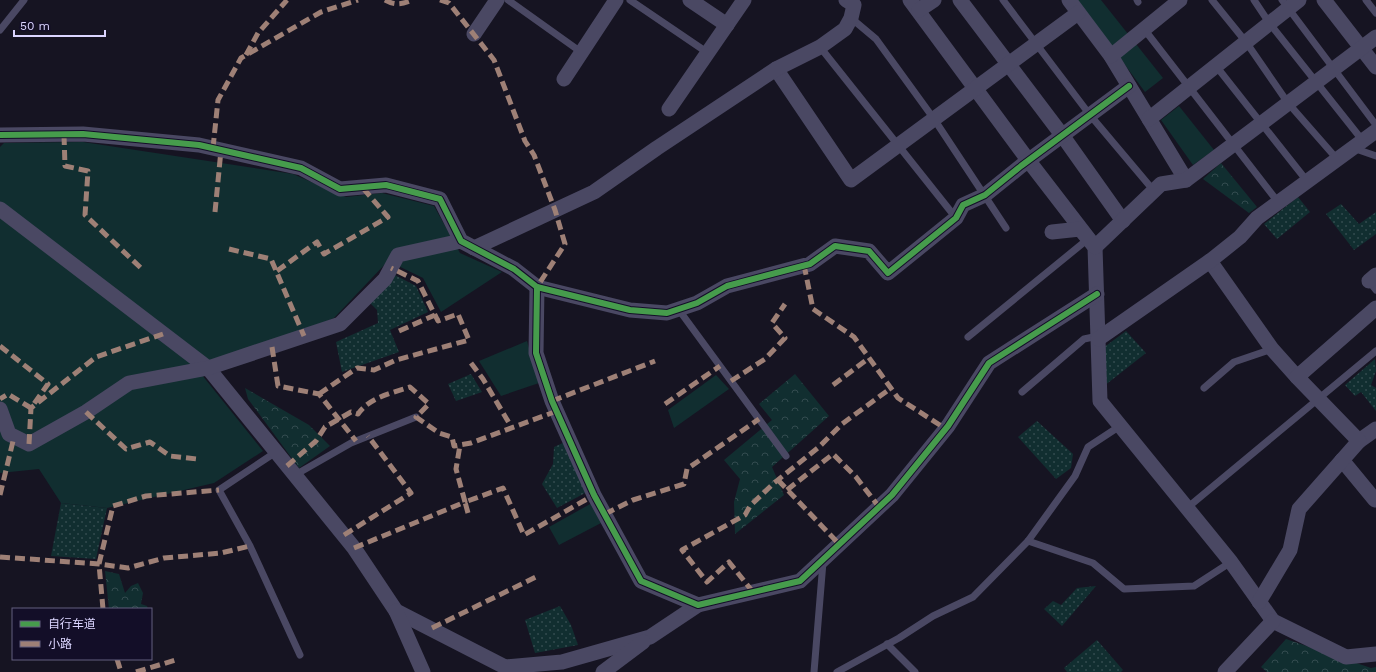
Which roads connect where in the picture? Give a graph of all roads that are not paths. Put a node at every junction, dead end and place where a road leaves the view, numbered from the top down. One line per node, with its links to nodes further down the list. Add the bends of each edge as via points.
1 (24, 0): 25 (lane)
2 (497, 0): 26 (street)
3 (508, 0): 32 (lane)
4 (616, 0): 32 (street)
5 (630, 0): 33 (lane)
6 (690, 0): 23 (street)
7 (744, 0): 23 (street)
8 (934, 0): 18 (street)
9 (960, 0): 35 (street)
10 (1003, 0): 29 (lane)
11 (1069, 0): 20 (street)
12 (1180, 0): 24 (street)
13 (1212, 0): 28 (lane)
14 (1254, 0): 22 (lane)
15 (1324, 0): 31 (street)
16 (1366, 0): 21 (lane)
17 (1290, 3): 22 (street); 39 (lane)
18 (915, 5): 44 (street)
19 (852, 6): 30 (street, via 845,29); 48 (lane)
20 (1078, 13): 29 (street); 34 (street)
21 (1376, 13)
22 (1270, 24): 28 (street); 41 (lane)
23 (727, 25): 33 (street)
24 (1144, 29): 34 (street); 43 (lane)
25 (0, 30)
26 (474, 34)
27 (1376, 37): 31 (street)
28 (1246, 42): 36 (street); 45 (lane)
29 (1037, 43): 35 (street); 47 (lane)
30 (820, 47): 38 (street); 56 (lane)
31 (1361, 48): 37 (street); 39 (street)
32 (581, 52): 40 (street)
33 (708, 53): 46 (street)
34 (1111, 56): 42 (street)
35 (1008, 65): 44 (street); 54 (street)
36 (1216, 66): 43 (street); 50 (lane)
37 (1376, 67)
38 (776, 69): 56 (street, via 852,180); 72 (street, via 594,192)
39 (1335, 69): 41 (street); 51 (lane)
40 (564, 79)
41 (1317, 82): 45 (street); 55 (lane)
42 (1129, 86): 47 (street); 49 (street)
43 (1189, 87): 49 (street); 57 (lane)
44 (976, 88): 48 (street); 60 (street)
45 (1288, 103): 50 (street); 59 (lane)
46 (669, 109)
47 (1090, 115): 54 (street); 63 (lane)
48 (934, 119): 56 (street); 64 (lane)
49 (1149, 119): 61 (street)
50 (1263, 124): 57 (street); 62 (lane)
51 (1376, 125)
52 (1376, 131): 55 (street)
53 (0, 135): 72 (street, via 83,134 199,145 301,168 340,190 386,185 440,199)
54 (1062, 135): 60 (street); 68 (street)
55 (1358, 144): 58 (lane); 59 (street)
56 (899, 145): 67 (lane)
57 (1234, 145): 61 (street); 65 (lane)
58 (1376, 156)
59 (1337, 159): 62 (street)
60 (1028, 160): 64 (street); 71 (street)
61 (1186, 180): 63 (street, via 1161,184)
62 (1307, 181): 65 (street)
63 (1154, 191): 68 (street)
64 (985, 195): 67 (street, via 963,205); 69 (lane)
65 (1278, 202): 73 (street)
66 (0, 209): 82 (street)
67 (956, 218): 77 (street, via 888,273 869,251 835,246 810,264 727,286)
68 (1123, 221): 71 (street)
69 (1006, 228)
70 (1052, 232): 71 (street, via 1080,229)
71 (1092, 243): 75 (street); 78 (lane)
72 (467, 244): 74 (street, via 514,269); 82 (street, via 398,255 385,279 340,324)
73 (1210, 261): 79 (street); 80 (street)
74 (537, 287): 77 (street, via 630,310 667,314); 102 (street, via 536,353 552,401 594,495 641,581)
75 (1097, 294): 79 (street); 99 (street, via 989,364 948,426 892,495)
76 (1376, 308): 83 (street)
77 (679, 310): 93 (lane)
78 (968, 337)
79 (1098, 338): 85 (lane, via 1084,339); 89 (street, via 1100,401)
80 (1272, 349): 83 (street); 84 (lane, via 1234,362)
81 (1376, 351): 86 (lane)
82 (208, 368): 87 (street, via 129,383 86,412 29,444 9,434); 92 (street)
83 (1297, 377): 86 (street)
84 (1204, 388)
85 (1022, 392)
86 (1318, 399): 91 (street); 97 (lane)
87 (0, 409)
88 (416, 417): 95 (lane, via 351,443)
89 (1120, 426): 97 (street); 98 (lane, via 1088,447 1075,476)
90 (1376, 429): 91 (street)
91 (1359, 441): 94 (street)
92 (276, 452): 95 (street); 108 (lane, via 219,490 250,546)
93 (786, 456)
94 (1342, 460): 96 (street); 101 (street, via 1299,509 1290,550)
95 (295, 475): 103 (street, via 354,548)
96 (1375, 500)
97 (1187, 508): 100 (street)
98 (1028, 541): 100 (lane, via 1093,563 1124,588 1194,586); 106 (lane, via 973,596 933,616)
99 (823, 560): 102 (street, via 800,581); 112 (lane)
100 (1231, 562): 101 (street)
101 (1259, 602): 104 (street)
102 (698, 605): 105 (street)
103 (396, 611): 109 (street, via 505,667); 110 (street)
104 (1273, 621): 107 (street, via 1346,657); 115 (street)
105 (650, 637): 109 (street); 111 (street)
106 (887, 644): 113 (lane); 114 (lane)
107 (1376, 654)
108 (300, 655)
109 (566, 667)
110 (423, 672)
111 (603, 672)
112 (814, 672)
113 (837, 672)
114 (915, 672)
115 (1226, 672)

